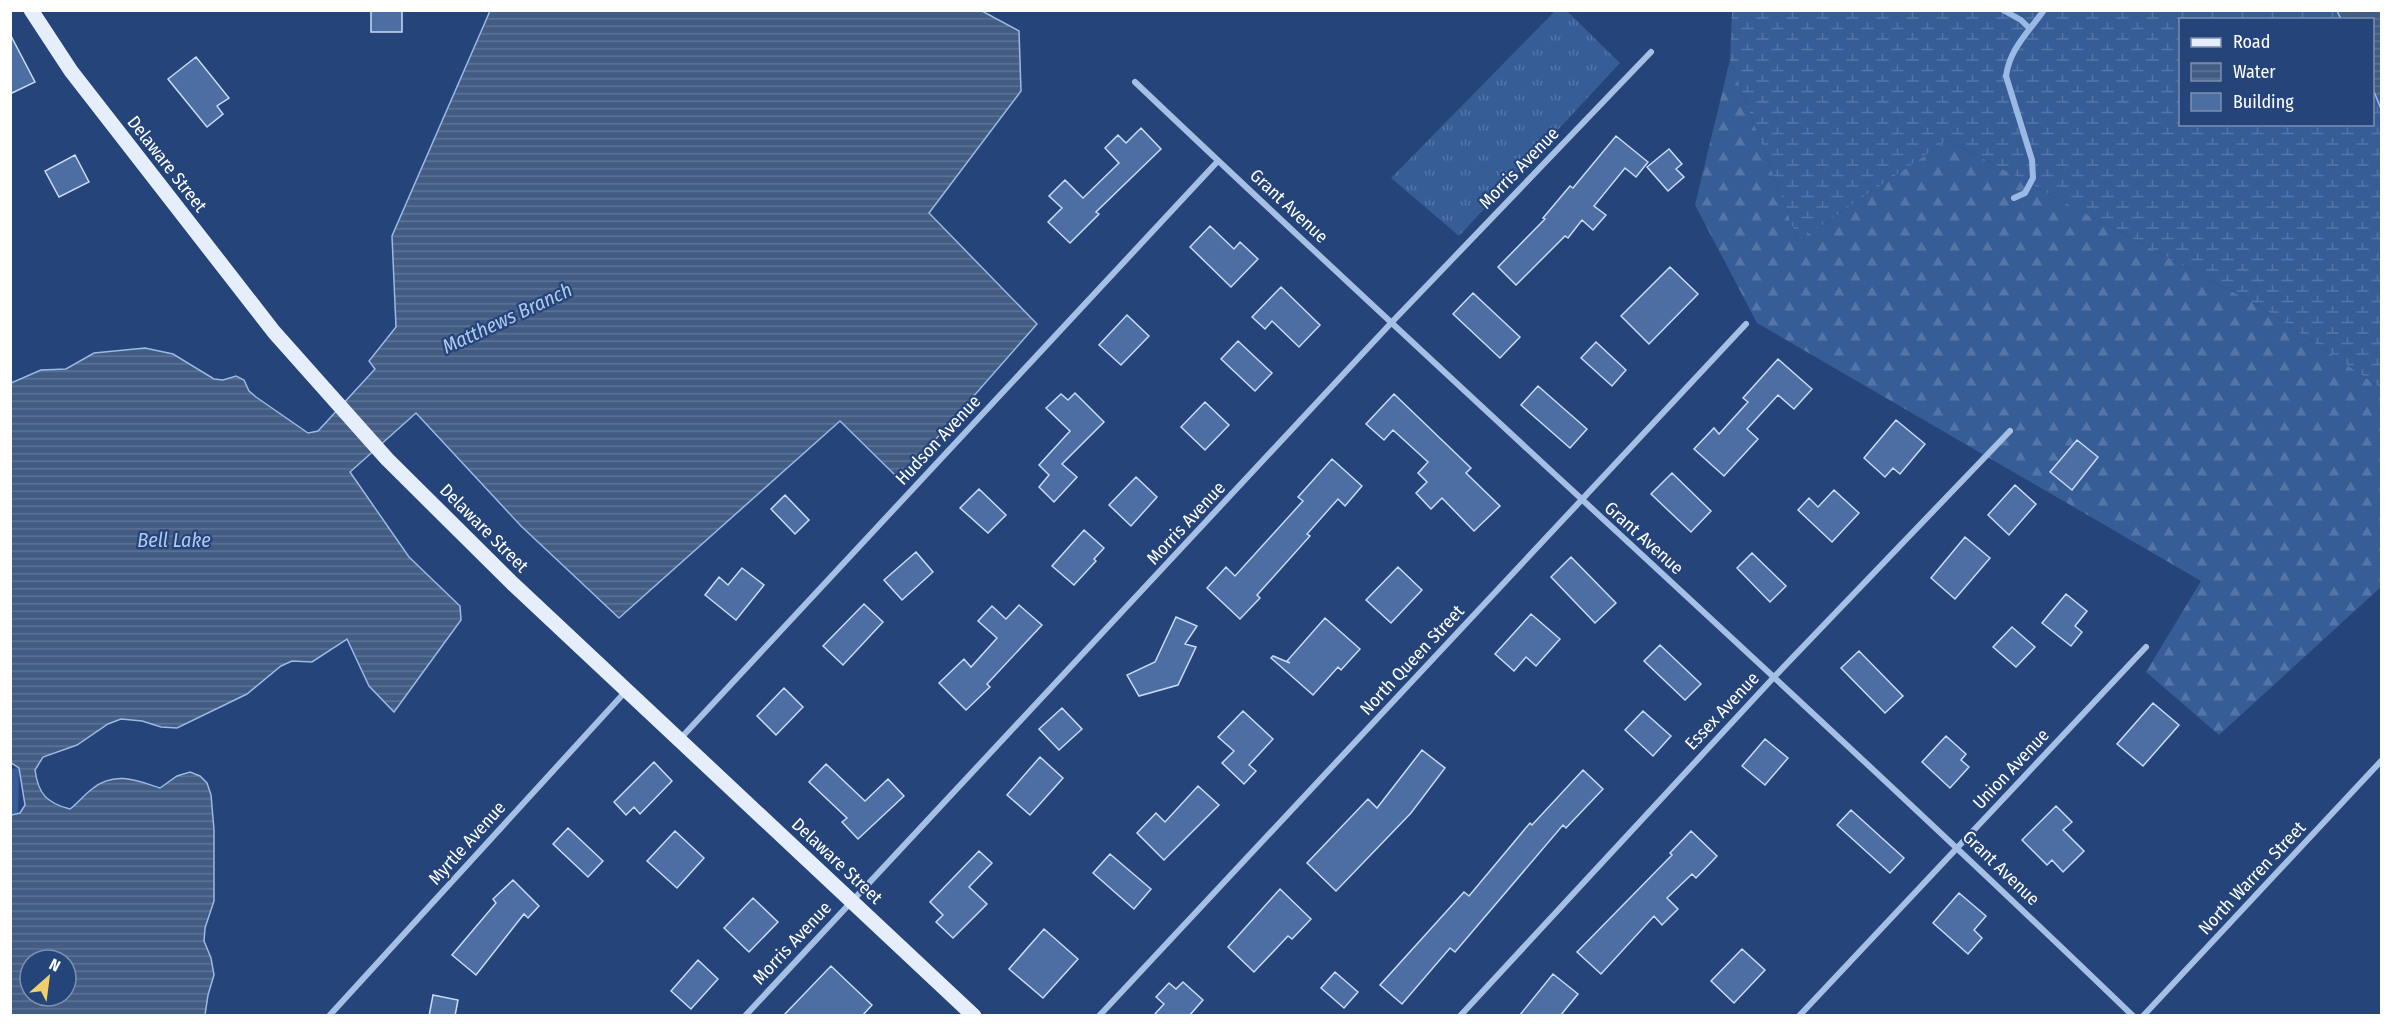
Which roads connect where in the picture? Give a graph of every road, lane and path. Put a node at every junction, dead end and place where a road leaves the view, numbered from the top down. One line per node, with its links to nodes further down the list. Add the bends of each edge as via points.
1 (30, 10): 11 (main road, Delaware Street, via 71,71 182,216 327,393 387,459 512,583)
2 (1650, 52): 5 (street, Morris Avenue)
3 (1135, 82): 4 (street, Grant Avenue)
4 (1218, 161): 5 (street, Grant Avenue); 12 (street, Hudson Avenue)
5 (1392, 322): 8 (street, Grant Avenue); 15 (street, Morris Avenue)
6 (1746, 324): 8 (street, North Queen Street)
7 (2010, 431): 10 (street, Essex Avenue)
8 (1581, 501): 10 (street, Grant Avenue); 19 (street, North Queen Street)
9 (2146, 647): 14 (street, Union Avenue)
10 (1775, 676): 14 (street, Grant Avenue); 20 (street, Essex Avenue)
11 (627, 690): 12 (main road, Delaware Street); 16 (street, Myrtle Avenue)
12 (680, 739): 15 (main road, Delaware Street)
13 (2382, 760): 23 (street, North Warren Street)
14 (1958, 848): 21 (street, Union Avenue); 22 (street, Grant Avenue)
15 (851, 901): 17 (street, Morris Avenue); 18 (main road, Delaware Street)
16 (329, 1016)
17 (745, 1016)
18 (974, 1016)
19 (1099, 1016)
20 (1460, 1016)
21 (1799, 1016)
22 (2133, 1016)
23 (2144, 1016)

